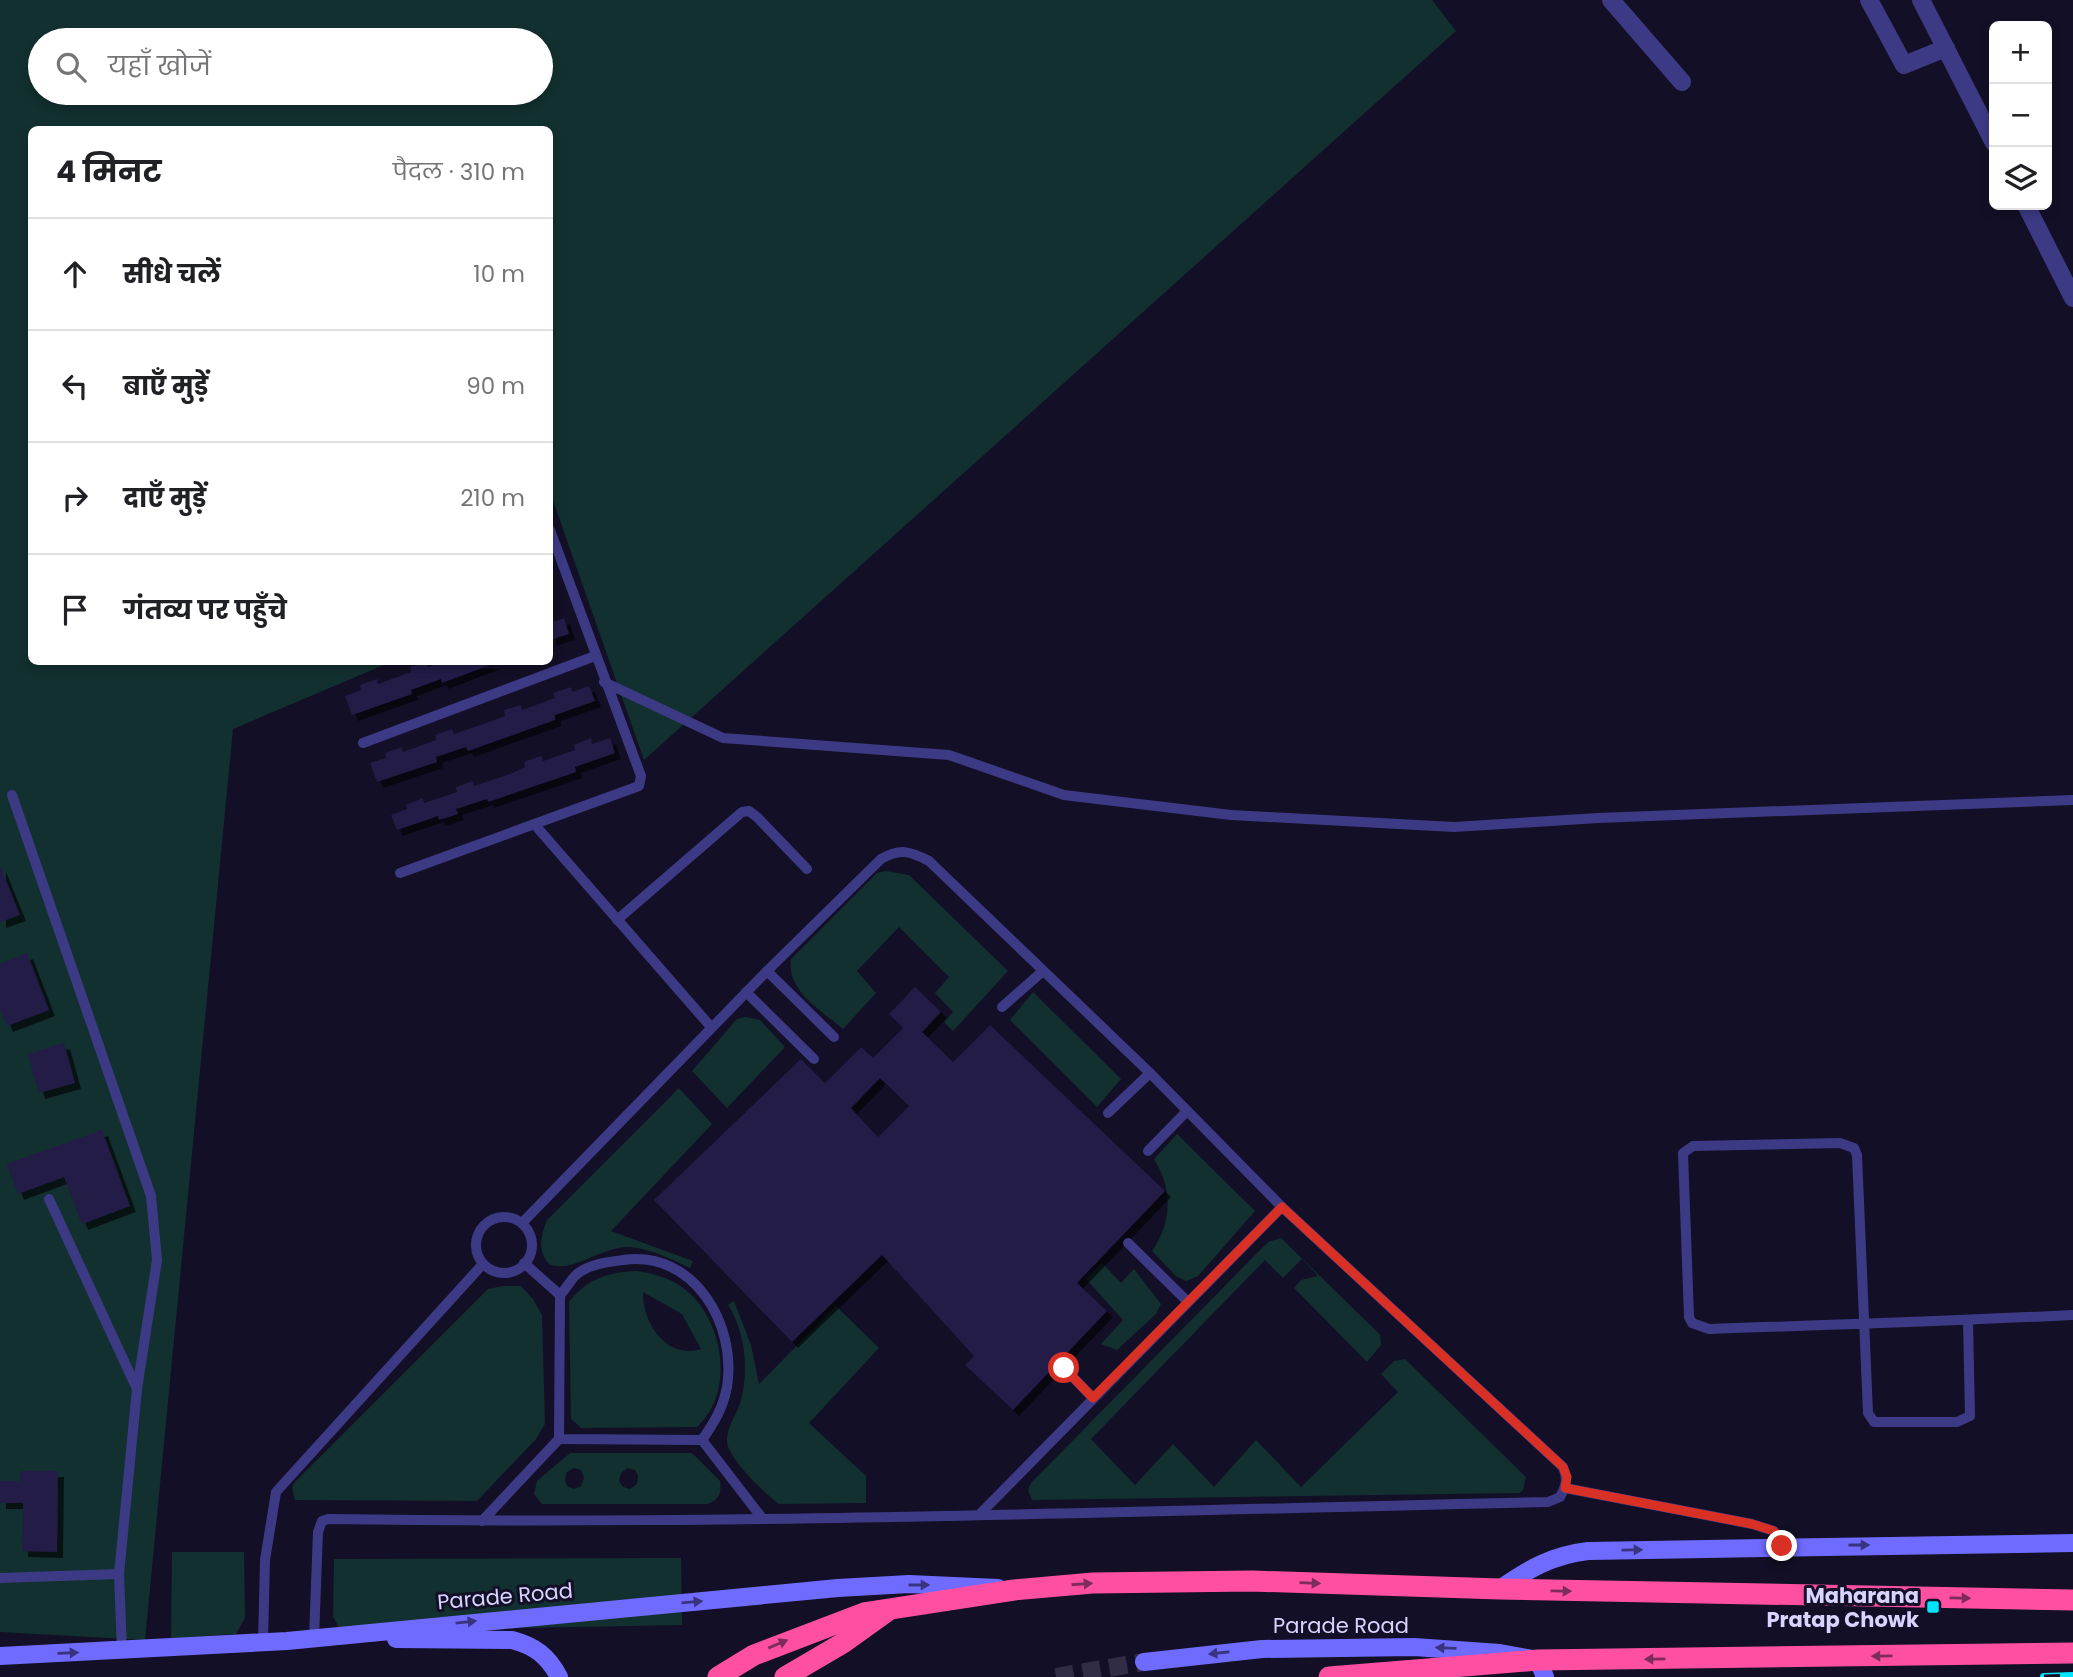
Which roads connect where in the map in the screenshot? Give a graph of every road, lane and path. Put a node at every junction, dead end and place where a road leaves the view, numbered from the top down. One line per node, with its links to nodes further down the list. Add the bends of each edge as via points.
1 (1611, 0): 5 (street)
2 (1869, 0): 4 (street, via 1904,65)
3 (1921, 0): 4 (street)
4 (1946, 48): 6 (street)
5 (1682, 82)
6 (1989, 133)
7 (2029, 210): 8 (street)
8 (2073, 298)
9 (553, 543): 10 (lane)
10 (594, 656): 11 (lane); 12 (lane)
11 (604, 682): 14 (lane, via 723,738 949,755 1065,795 1231,815 1454,827); 15 (lane, via 641,776 639,786)
12 (363, 743)
13 (12, 795): 42 (lane, via 150,1196 156,1260)
14 (2073, 800)
15 (535, 825): 17 (lane); 18 (lane)
16 (807, 869): 18 (lane, via 757,817 742,812)
17 (400, 873)
18 (617, 920): 23 (lane)
19 (767, 971): 20 (lane, via 881,859 895,851 911,851 929,861); 21 (lane); 24 (lane)
20 (1043, 971): 22 (lane); 26 (lane)
21 (746, 992): 23 (lane); 25 (lane)
22 (1002, 1007)
23 (711, 1027): 32 (lane)
24 (834, 1037)
25 (814, 1059)
26 (1150, 1073): 27 (lane); 28 (lane)
27 (1185, 1112): 29 (lane); 31 (lane)
28 (1108, 1113)
29 (1148, 1151)
30 (49, 1199): 42 (lane)
31 (1282, 1207): 37 (lane); 46 (lane, via 1563,1467)
32 (523, 1222): 34 (lane, via 531,1245); 35 (lane, via 497,1217 482,1229 476,1247)
33 (1128, 1243): 37 (lane)
34 (524, 1263): 35 (lane, via 503,1275); 36 (lane)
35 (482, 1265): 60 (lane, via 276,1492 265,1560)
36 (561, 1295): 44 (lane); 45 (lane, via 577,1274 600,1263 635,1258 669,1266 697,1285 718,1314 728,1349 727,1387 719,1415)
37 (1187, 1301): 43 (lane)
38 (2073, 1315): 39 (lane)
39 (1968, 1320): 40 (lane); 40 (lane, via 1972,1410 1957,1422 1880,1424 1870,1419)
40 (1865, 1323): 40 (lane, via 1709,1329 1692,1322 1682,1157 1686,1148 1840,1143 1854,1148)
41 (1064, 1368): 43 (lane)
42 (138, 1389): 52 (lane)
43 (1093, 1398): 47 (lane)
44 (559, 1439): 45 (lane); 49 (lane)
45 (702, 1440): 48 (lane)
46 (1565, 1488): 47 (lane, via 1560,1497 1548,1502); 51 (lane, via 1752,1524 1774,1531)
47 (979, 1515): 48 (lane)
48 (762, 1518): 49 (lane)
49 (482, 1521): 59 (lane, via 322,1521 316,1557)
50 (2073, 1543): 51 (street, one-way to 50)
51 (1782, 1546): 55 (street, one-way to 51, via 1543,1562 1566,1554)
52 (119, 1574): 53 (lane); 61 (lane)
53 (0, 1578)
54 (1014, 1590): 55 (highway, one-way to 55, via 1191,1581); 57 (highway); 58 (street, Parade Road, one-way to 54, via 838,1588 957,1585)
55 (1500, 1590): 56 (highway, one-way to 56)
56 (2073, 1600)
57 (892, 1608): 67 (highway, one-way to 57, via 800,1635); 68 (highway)
58 (340, 1635): 59 (street, Parade Road); 66 (street, via 512,1640 542,1653)
59 (314, 1638): 60 (street, Parade Road)
60 (263, 1642): 61 (street, Parade Road)
61 (122, 1651): 63 (street, Parade Road, one-way to 61)
62 (2073, 1653): 65 (highway, one-way to 65)
63 (0, 1656)
64 (1144, 1662): 65 (street, Parade Road, one-way to 64, via 1500,1653 1414,1647 1262,1649)
65 (1542, 1669): 69 (highway)
66 (559, 1677)
67 (718, 1677)
68 (785, 1677)
69 (1329, 1677)

